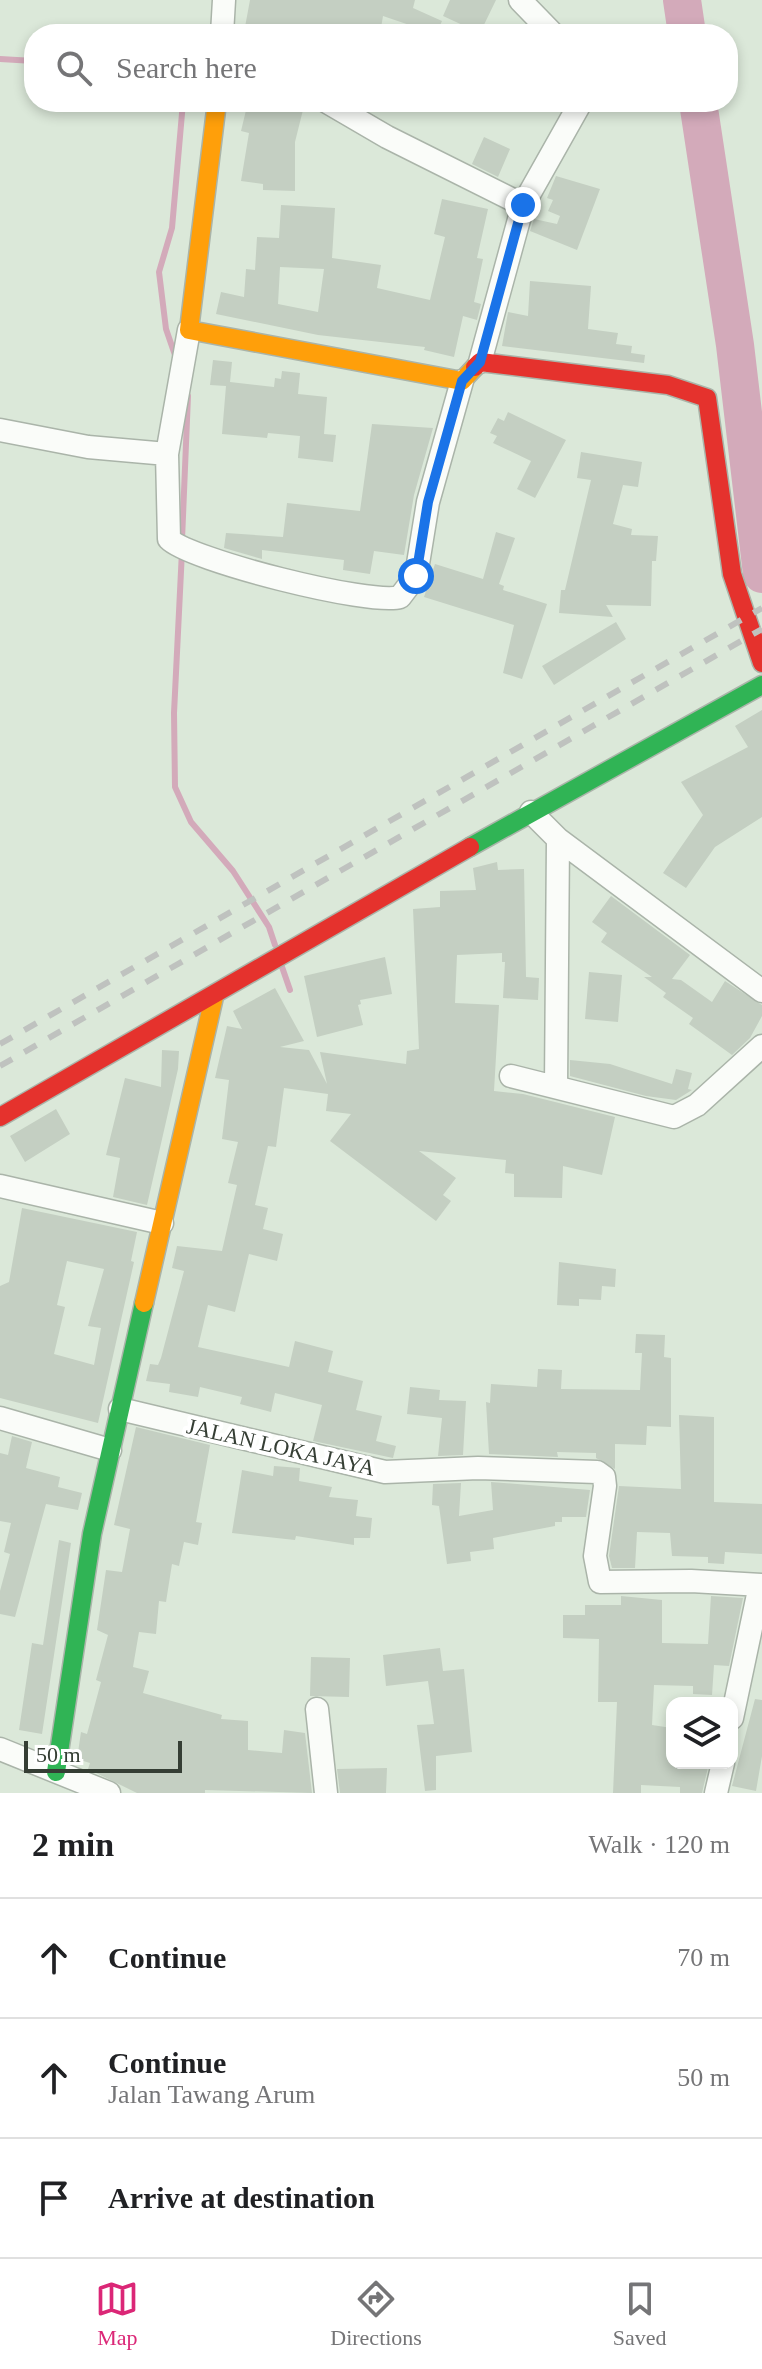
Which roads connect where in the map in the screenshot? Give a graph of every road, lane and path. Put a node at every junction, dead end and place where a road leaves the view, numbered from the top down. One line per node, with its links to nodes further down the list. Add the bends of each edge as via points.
1 (224, 0): 3 (street)
2 (520, 0): 4 (street)
3 (223, 24)
4 (543, 24)
5 (216, 112): 9 (street)
6 (344, 112): 8 (street)
7 (575, 112): 8 (street)
8 (523, 205): 10 (street)
9 (189, 330): 11 (street); 13 (street)
10 (480, 362): 11 (street); 14 (street, via 668,385 707,398 732,574)
11 (462, 381): 13 (street, via 428,502 416,576 400,597 359,598 183,548 169,539)
12 (0, 430): 13 (street, via 88,447)
13 (167, 454)
14 (762, 663)
15 (762, 685): 16 (street)
16 (531, 812): 17 (street); 19 (street, via 293,946)
17 (558, 839): 18 (street); 22 (street)
18 (762, 991)
19 (214, 997): 23 (street); 25 (street)
20 (762, 1046): 22 (street, via 697,1105 674,1117)
21 (511, 1076): 22 (street)
22 (556, 1087)
23 (0, 1117)
24 (0, 1186): 25 (street)
25 (162, 1223): 26 (street)
26 (120, 1409): 28 (street); 29 (street, JALAN LOKA JAYA, via 385,1472 597,1472 605,1486 595,1556 600,1582)
27 (0, 1418): 28 (street)
28 (110, 1450): 34 (street)
29 (761, 1585): 30 (street)
30 (737, 1697)
31 (317, 1709): 36 (street)
32 (0, 1749): 34 (street)
33 (722, 1769): 37 (street)
34 (56, 1772): 35 (street)
35 (109, 1793)
36 (326, 1793)
37 (716, 1793)

